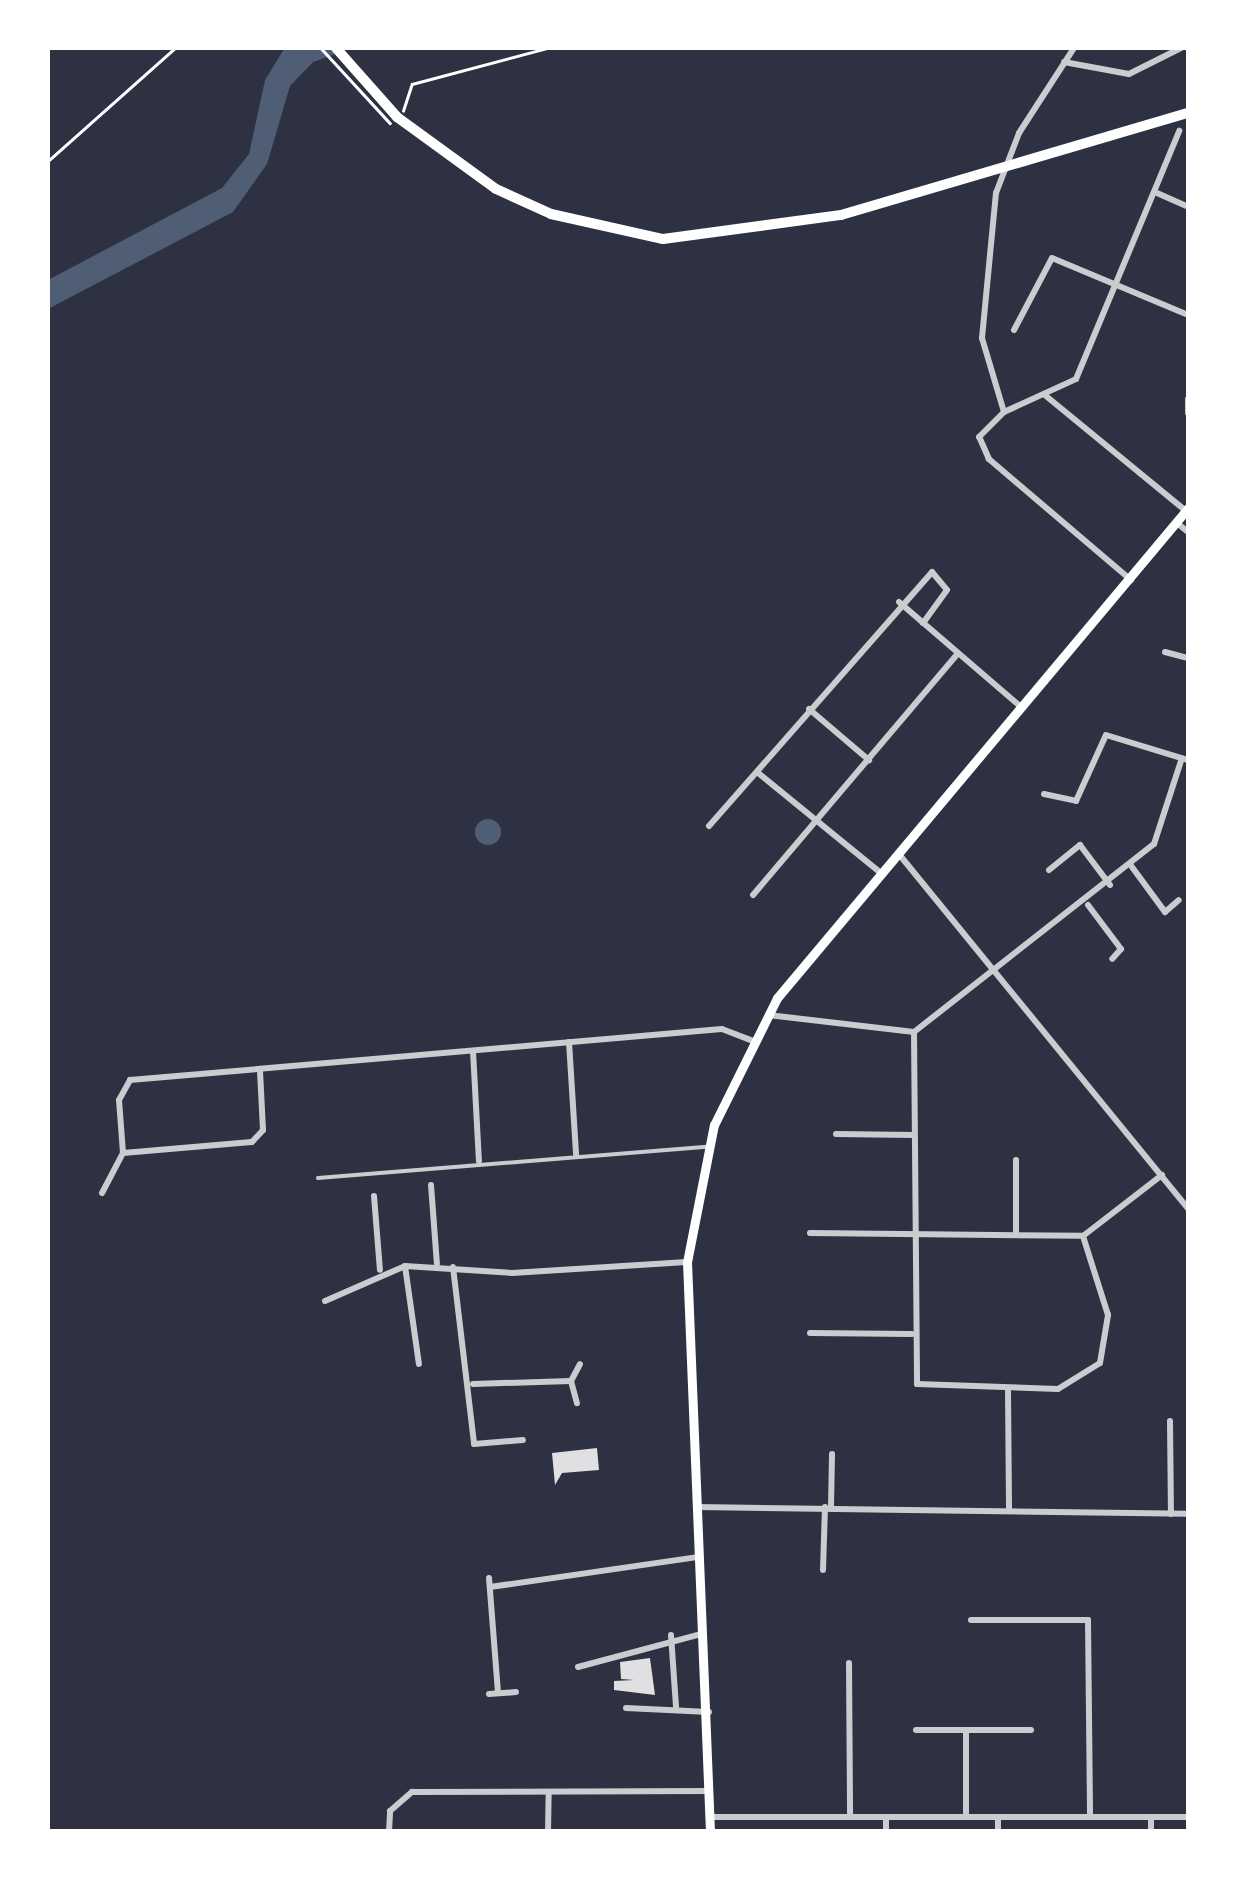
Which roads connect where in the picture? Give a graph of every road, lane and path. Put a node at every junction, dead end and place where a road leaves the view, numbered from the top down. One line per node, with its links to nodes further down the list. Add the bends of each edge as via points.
1 (175, 48): 12 (path)
2 (321, 48): 8 (path)
3 (336, 48): 8 (main road)
4 (547, 48): 9 (path, via 412,84)
5 (1074, 48): 7 (street)
6 (1181, 48): 7 (street, via 1129,74)
7 (1064, 62): 20 (street, via 1019,133 996,193 982,338)
8 (349, 77): 10 (main road, via 444,157 524,201 606,230 663,239 770,232)
9 (411, 104)
10 (1188, 112)
11 (1179, 130): 13 (street)
12 (48, 160)
13 (1156, 193): 14 (street); 15 (street)
14 (1188, 208)
15 (1116, 284): 16 (street); 17 (street, via 1043,262); 18 (street, via 1076,379)
16 (1188, 314)
17 (1014, 330)
18 (1046, 396): 20 (street); 22 (street)
19 (1188, 399): 21 (street)
20 (1004, 412): 25 (street, via 983,427 981,449)
21 (1188, 413)
22 (1187, 509): 23 (main road)
23 (1176, 523): 24 (street); 25 (main road)
24 (1188, 532)
25 (1132, 581): 31 (main road)
26 (899, 602): 27 (street); 27 (street, via 921,576 944,578 947,590); 32 (street)
27 (923, 623): 29 (street)
28 (1165, 652): 30 (street)
29 (958, 653): 31 (street); 34 (street)
30 (1188, 658)
31 (1021, 707): 39 (main road)
32 (809, 710): 34 (street); 35 (street)
33 (1185, 758): 36 (street, via 1106,734 1076,801); 40 (street, via 1154,844)
34 (868, 760): 37 (street)
35 (757, 772): 37 (street); 38 (street)
36 (1044, 794)
37 (817, 821): 42 (street); 44 (street)
38 (709, 826)
39 (898, 853): 42 (main road); 48 (street)
40 (1132, 866): 43 (street); 45 (street, via 1165,912)
41 (1048, 870): 43 (street, via 1080,845)
42 (881, 873): 49 (main road)
43 (1110, 884): 46 (street)
44 (753, 895)
45 (1179, 900)
46 (1088, 905): 47 (street, via 1121,949); 48 (street)
47 (1112, 959)
48 (997, 971): 50 (street); 62 (street)
49 (767, 1015): 50 (street); 51 (main road)
50 (914, 1032): 56 (street)
51 (753, 1040): 52 (street, via 722,1029); 57 (main road)
52 (569, 1042): 53 (street); 59 (street)
53 (472, 1051): 54 (street); 61 (street)
54 (260, 1070): 58 (street, via 121,1088); 58 (street, via 263,1130 252,1142)
55 (836, 1134): 56 (street)
56 (914, 1134): 70 (street)
57 (708, 1147): 59 (lane); 72 (main road)
58 (123, 1153): 65 (street)
59 (576, 1154): 61 (lane)
60 (1016, 1160): 69 (street)
61 (479, 1161): 63 (lane)
62 (1162, 1175): 67 (street); 71 (street)
63 (318, 1178)
64 (431, 1185): 73 (street)
65 (102, 1194)
66 (374, 1196): 76 (street)
67 (1188, 1208)
68 (810, 1233): 70 (street)
69 (1016, 1233): 70 (street); 71 (street)
70 (915, 1234): 79 (street)
71 (1083, 1236): 84 (street, via 1108,1315 1100,1363 1058,1389)
72 (688, 1262): 75 (street, via 512,1273); 90 (main road)
73 (437, 1264): 74 (street); 75 (street)
74 (404, 1266): 76 (street); 80 (street)
75 (454, 1267): 83 (street)
76 (380, 1270): 77 (street)
77 (325, 1301)
78 (810, 1332): 79 (street)
79 (912, 1334): 84 (street, via 917,1384)
80 (419, 1364)
81 (580, 1364): 82 (street)
82 (572, 1381): 83 (street); 85 (street)
83 (473, 1384): 87 (street, via 474,1444)
84 (1008, 1390): 91 (street)
85 (577, 1404)
86 (1170, 1421): 92 (street)
87 (523, 1440)
88 (832, 1454): 89 (street)
89 (828, 1507): 90 (street); 91 (street); 95 (street)
90 (697, 1508): 94 (main road)
91 (1009, 1509): 92 (street)
92 (1171, 1514): 93 (street)
93 (1188, 1514)
94 (700, 1557): 97 (street); 99 (main road)
95 (823, 1570)
96 (489, 1578): 97 (street)
97 (490, 1588): 105 (street)
98 (972, 1620): 119 (street, via 1090,1623)
99 (704, 1634): 100 (street); 108 (main road)
100 (671, 1635): 102 (street); 106 (street)
101 (849, 1663): 114 (street)
102 (578, 1667)
103 (516, 1692): 105 (street)
104 (488, 1694): 105 (street)
105 (498, 1694)
106 (676, 1707): 107 (street); 108 (street)
107 (626, 1708)
108 (708, 1712): 112 (main road)
109 (916, 1730): 111 (street)
110 (1032, 1730): 111 (street)
111 (966, 1731): 118 (street)
112 (711, 1791): 113 (street); 116 (main road)
113 (549, 1793): 122 (street, via 412,1792 390,1811); 123 (street)
114 (850, 1816): 116 (street); 117 (street)
115 (1151, 1816): 119 (street); 120 (street); 127 (street)
116 (710, 1817): 124 (main road)
117 (886, 1817): 118 (street); 125 (street)
118 (966, 1817): 121 (street)
119 (1090, 1817): 121 (street)
120 (1188, 1817)
121 (998, 1818): 126 (street)
122 (389, 1832)
123 (548, 1832)
124 (710, 1832)
125 (886, 1832)
126 (998, 1832)
127 (1151, 1832)

